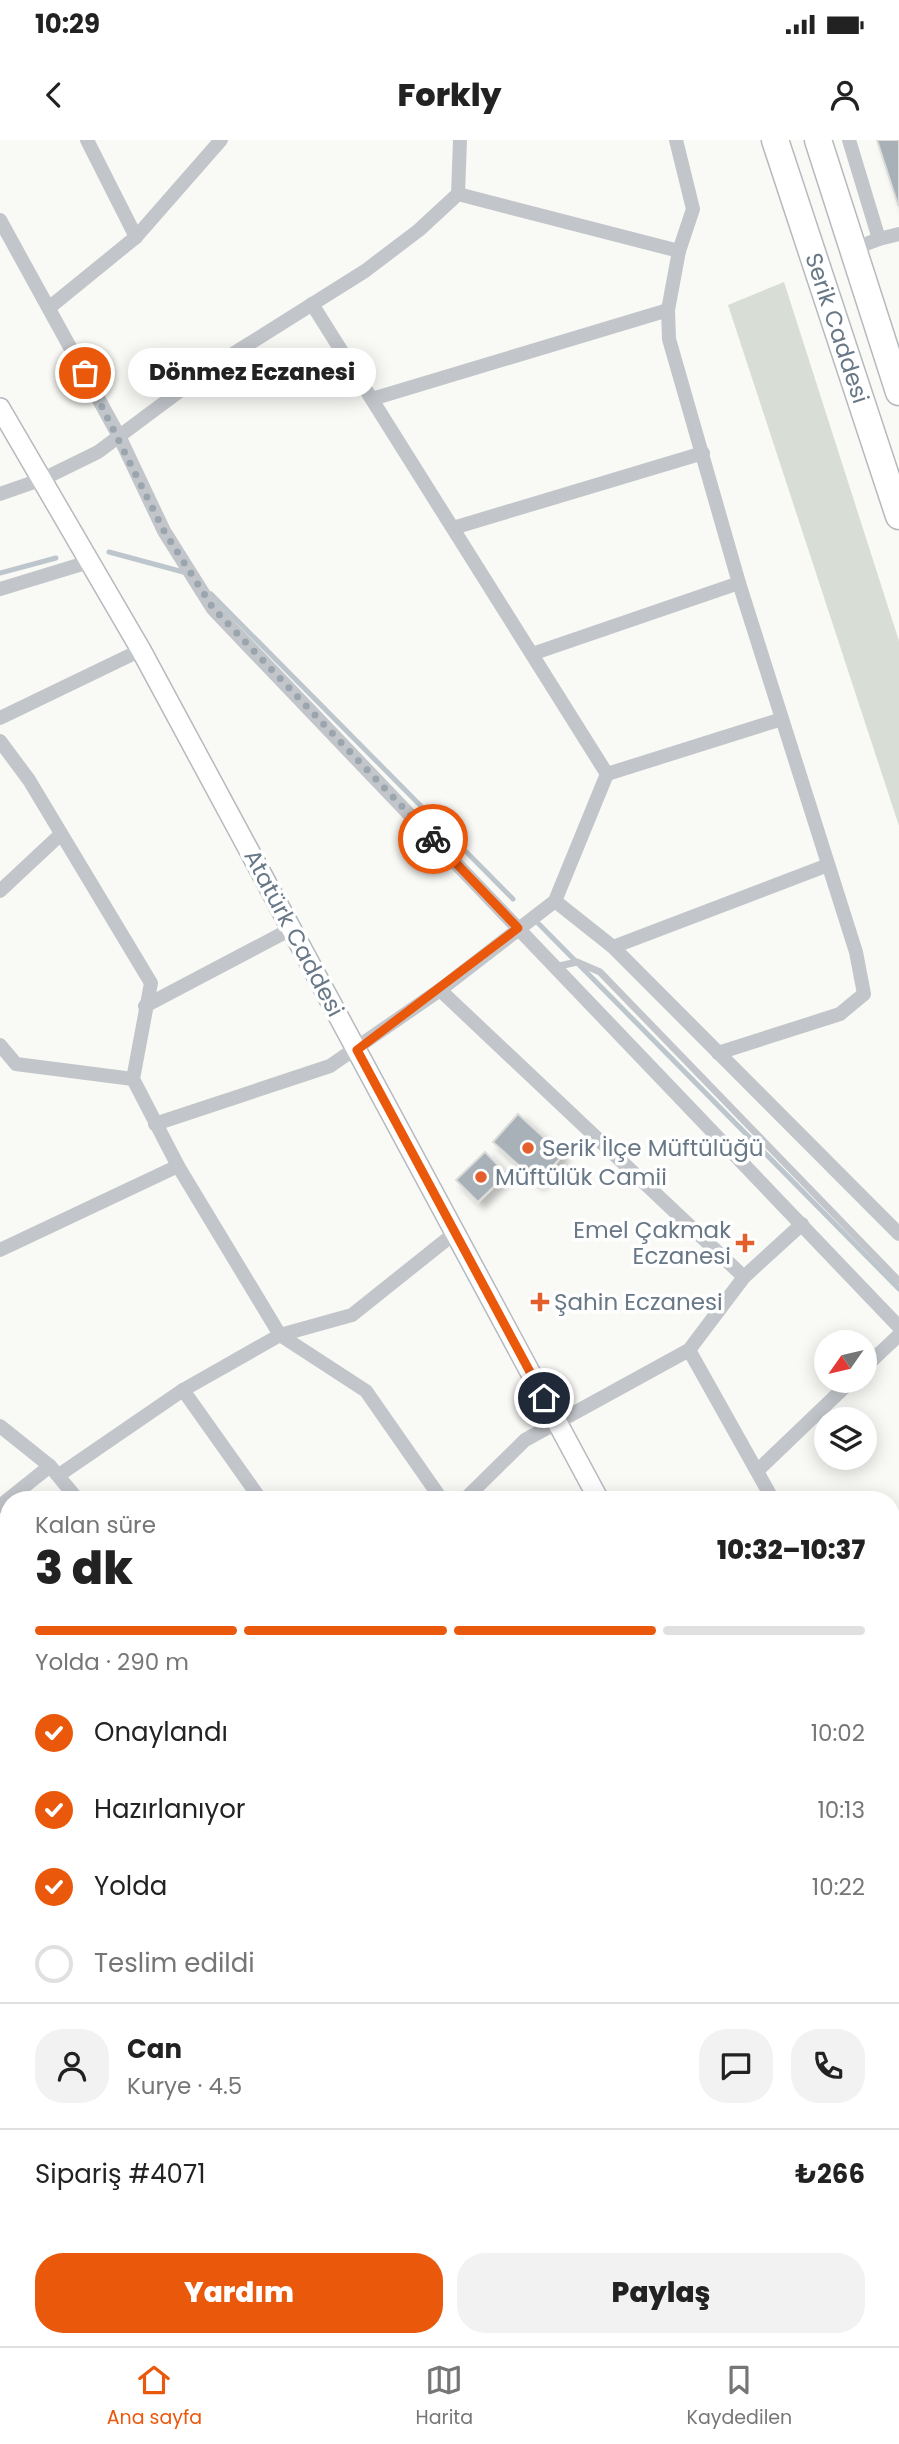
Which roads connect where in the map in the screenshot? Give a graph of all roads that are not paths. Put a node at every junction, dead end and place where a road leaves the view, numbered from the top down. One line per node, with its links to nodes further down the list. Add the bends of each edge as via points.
1 (87, 140): 12 (street)
2 (221, 140): 12 (street)
3 (460, 140): 9 (street)
4 (676, 140): 15 (street, via 693,209)
5 (775, 140): 27 (highway, Serik Caddesi)
6 (799, 140): 19 (highway, via 849,283)
7 (818, 140): 14 (highway, Serik Caddesi)
8 (849, 140): 13 (street)
9 (458, 194): 15 (street); 16 (street, via 365,271)
10 (0, 220): 17 (street)
11 (899, 234): 13 (street)
12 (136, 237): 17 (street)
13 (879, 239): 14 (street)
14 (853, 249): 19 (highway, Serik Caddesi)
15 (680, 251): 18 (street)
16 (312, 304): 21 (street); 23 (street, via 212,367)
17 (50, 307): 23 (street)
18 (668, 310): 21 (street); 24 (street, via 669,339)
19 (876, 325): 20 (highway, Serik Caddesi)
20 (899, 392)
21 (372, 399): 28 (street)
22 (0, 408): 25 (main road, Atatürk Caddesi)
23 (120, 438): 25 (street); 43 (street, via 164,531 213,608)
24 (703, 453): 28 (street); 30 (street)
25 (43, 479): 26 (street); 29 (main road, Atatürk Caddesi)
26 (0, 494)
27 (899, 516)
28 (453, 528): 33 (street)
29 (92, 561): 31 (street); 32 (main road, Atatürk Caddesi)
30 (739, 583): 33 (street); 35 (street)
31 (0, 589)
32 (141, 650): 34 (street); 42 (main road, Atatürk Caddesi)
33 (532, 654): 37 (street)
34 (0, 718)
35 (782, 719): 37 (street); 39 (street)
36 (0, 741): 38 (street)
37 (607, 774): 41 (street)
38 (61, 834): 40 (street); 47 (street, via 150,983)
39 (828, 865): 44 (street); 50 (street, via 864,993 840,1014)
40 (0, 891)
41 (555, 901): 43 (street); 44 (street)
42 (293, 928): 47 (street); 49 (main road, Atatürk Caddesi)
43 (518, 928): 45 (street); 46 (street)
44 (613, 947): 50 (street)
45 (555, 967): 54 (street); 59 (lane, via 577,962 600,972)
46 (440, 990): 49 (street); 58 (street)
47 (145, 1006): 51 (street)
48 (0, 1045): 51 (street, via 16,1064)
49 (357, 1050): 52 (street, via 320,1070); 55 (main road, Atatürk Caddesi)
50 (718, 1054): 56 (street)
51 (133, 1079): 52 (street)
52 (155, 1124): 53 (street)
53 (178, 1166): 57 (street); 61 (street)
54 (802, 1224): 58 (street); 60 (street)
55 (456, 1232): 61 (street, via 352,1315); 67 (main road, Atatürk Caddesi)
56 (899, 1234)
57 (0, 1250)
58 (744, 1277): 63 (street)
59 (899, 1281)
60 (899, 1327)
61 (280, 1335): 65 (street); 74 (street, via 366,1391)
62 (899, 1335): 64 (street)
63 (689, 1350): 67 (street); 70 (street)
64 (877, 1356)
65 (183, 1390): 69 (street); 73 (street)
66 (839, 1393): 70 (street)
67 (556, 1421): 75 (street, via 509,1452); 76 (main road, Atatürk Caddesi)
68 (0, 1426): 69 (street)
69 (55, 1471): 71 (street); 72 (street)
70 (758, 1471): 77 (street)
71 (24, 1491)
72 (71, 1491)
73 (255, 1491)
74 (436, 1491)
75 (472, 1491)
76 (594, 1491)
77 (768, 1491)

